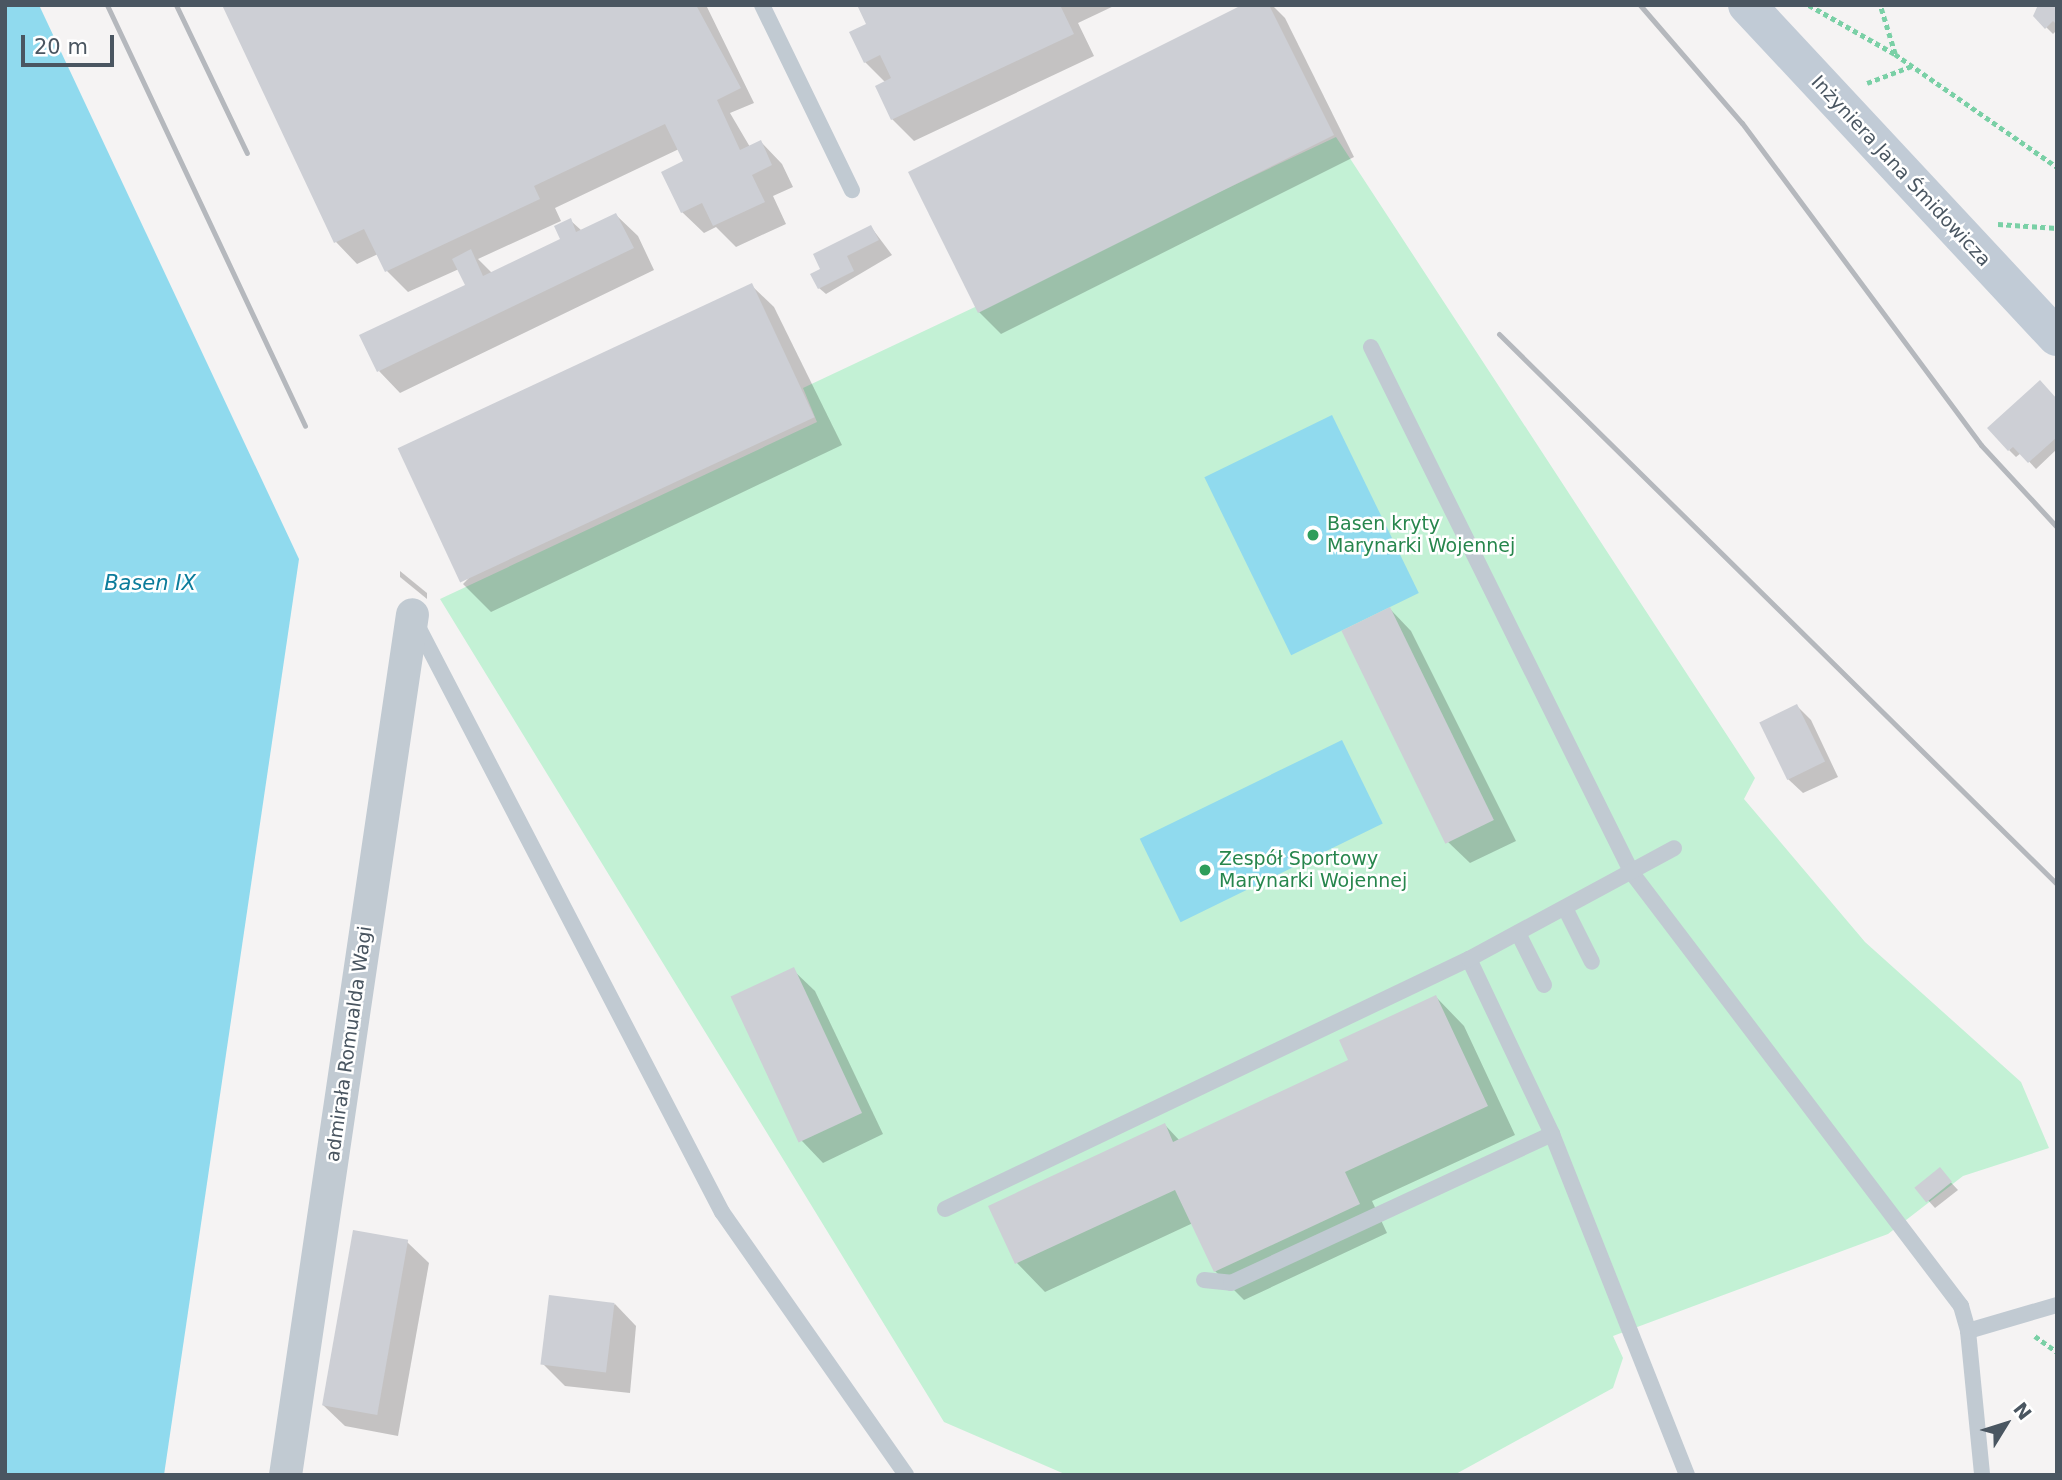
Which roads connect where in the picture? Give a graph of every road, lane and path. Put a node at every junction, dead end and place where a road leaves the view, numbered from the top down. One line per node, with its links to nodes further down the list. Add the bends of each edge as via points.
1 (762, 5): 9 (lane)
2 (1747, 5): 12 (street, Inżyniera Jana Śmidowicza)
3 (1808, 5): 5 (path)
4 (1880, 5): 5 (path)
5 (1895, 54): 6 (path)
6 (1912, 66): 7 (path); 8 (path)
7 (1862, 85)
8 (2057, 167)
9 (852, 190)
10 (1991, 225): 11 (path)
11 (2057, 228)
12 (2057, 337)
13 (1371, 347): 16 (lane)
14 (412, 614): 27 (street, admirała Romualda Wagi); 28 (lane, via 722,1212)
15 (1674, 848): 16 (lane)
16 (1632, 873): 17 (lane); 26 (lane, via 1945,1282 1961,1306)
17 (1565, 908): 18 (lane); 20 (lane)
18 (1518, 933): 19 (lane); 21 (lane)
19 (1469, 959): 22 (lane); 23 (lane)
20 (1592, 962)
21 (1544, 985)
22 (1552, 1134): 24 (lane, via 1231,1283); 29 (lane)
23 (945, 1209)
24 (1204, 1280)
25 (2057, 1305): 26 (lane)
26 (1968, 1331): 30 (lane)
27 (285, 1475)
28 (906, 1475)
29 (1687, 1475)
30 (1982, 1475)

